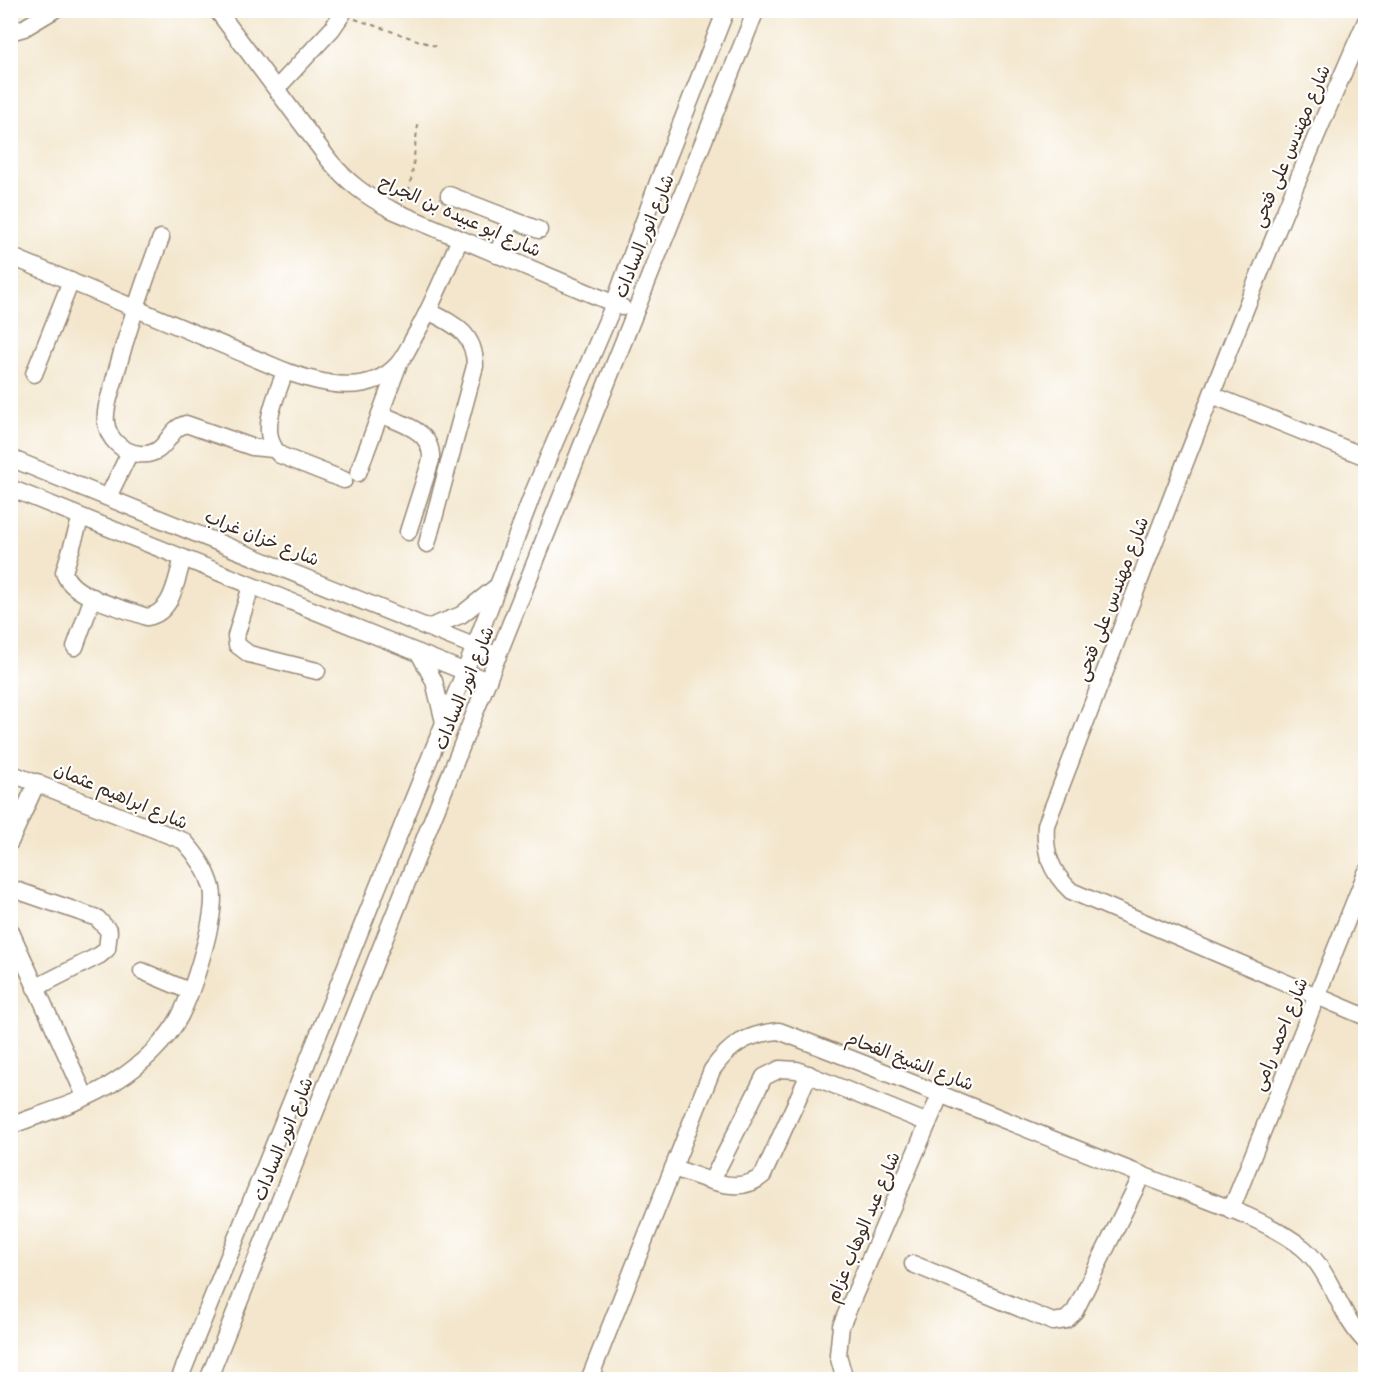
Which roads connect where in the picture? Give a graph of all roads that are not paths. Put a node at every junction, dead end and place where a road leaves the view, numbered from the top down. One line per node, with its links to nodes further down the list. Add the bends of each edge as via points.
1 (54, 10): 7 (street)
2 (217, 10): 8 (street, شارع ابو عبيده بن الجراح)
3 (726, 10): 17 (street, شارع انور السادات)
4 (756, 10): 20 (street, شارع انور السادات)
5 (351, 15): 8 (street)
6 (1365, 21): 24 (street, شارع مهندس على فتحى)
7 (10, 32)
8 (277, 88): 13 (street, شارع ابو عبيده بن الجراح, via 346,181 362,194)
9 (449, 195): 10 (street)
10 (511, 219): 11 (street); 14 (street)
11 (539, 230)
12 (161, 238): 18 (street)
13 (460, 239): 14 (street, شارع ابو عبيده بن الجراح); 19 (street)
14 (497, 255): 17 (street, شارع ابو عبيده بن الجراح)
15 (10, 256): 16 (street)
16 (71, 281): 18 (street); 23 (street)
17 (614, 304): 20 (street, شارع ابو عبيده بن الجراح); 39 (street, شارع انور السادات, via 533,493)
18 (133, 308): 22 (street); 27 (street, via 106,413 109,432 121,448)
19 (428, 311): 21 (street); 31 (street, via 458,326 475,354)
20 (634, 312): 45 (street, شارع انور السادات)
21 (399, 363): 22 (street, via 387,375 348,385 330,385); 25 (street)
22 (285, 371): 26 (street, via 268,424)
23 (34, 374)
24 (1212, 395): 28 (street); 60 (street, شارع مهندس على فتحى, via 1047,825 1045,844 1053,870 1071,891)
25 (380, 414): 26 (street, via 351,476 280,455); 30 (street, via 418,431 429,443 432,460)
26 (273, 449): 27 (street, via 252,447 186,424 178,427 159,450 147,454)
27 (130, 452): 33 (street)
28 (1365, 457)
29 (10, 458): 33 (street, شارع خزان غراب)
30 (423, 484): 31 (street); 35 (street)
31 (443, 485): 36 (street)
32 (10, 488): 34 (street)
33 (108, 497): 41 (street, شارع خزان غراب)
34 (81, 517): 37 (street); 40 (street, via 64,572 71,587)
35 (408, 532)
36 (427, 544)
37 (183, 558): 38 (street); 40 (street, via 168,602 156,615 147,617)
38 (252, 586): 44 (street); 46 (street, via 236,636 237,645 249,654)
39 (498, 586): 41 (street, via 461,615); 42 (street, شارع انور السادات)
40 (93, 597): 43 (street)
41 (430, 627): 42 (street, شارع خزان غراب)
42 (475, 646): 45 (street, شارع خزان غراب); 47 (street, شارع انور السادات)
43 (75, 647)
44 (419, 653): 47 (street); 49 (street, via 434,681)
45 (498, 656): 48 (street, شارع انور السادات)
46 (317, 671)
47 (464, 672): 48 (street); 49 (street, شارع انور السادات)
48 (488, 681): 74 (street, شارع انور السادات)
49 (444, 723): 73 (street, شارع انور السادات)
50 (10, 773): 51 (street, شارع ابراهيم عثمان)
51 (37, 782): 52 (street); 59 (street, شارع ابراهيم عثمان, via 184,841 196,854 209,879 214,907)
52 (10, 842)
53 (1365, 873): 60 (street, شارع احمد رامى)
54 (10, 888): 58 (street, via 97,918 109,931 107,949 100,955)
55 (10, 930): 56 (street)
56 (15, 952): 58 (street)
57 (142, 971): 59 (street)
58 (35, 988): 64 (street)
59 (189, 991): 64 (street, شارع ابراهيم عثمان, via 180,1016 140,1063 115,1082)
60 (1316, 997): 61 (street, شارع مهندس على فتحى); 70 (street, شارع احمد رامى)
61 (1365, 1017)
62 (809, 1074): 65 (street); 69 (street, via 789,1068 764,1077); 69 (street, via 763,1175 756,1182 737,1187)
63 (941, 1093): 65 (street, شارع عبد الوهاب عزام); 67 (street, شارع الشيخ الفحام, via 779,1030 758,1032 731,1047 712,1070); 68 (street, شارع الشيخ الفحام)
64 (85, 1096): 66 (street, شارع ابراهيم عثمان)
65 (928, 1124): 76 (street, شارع عبد الوهاب عزام, via 841,1326 838,1354)
66 (10, 1126)
67 (673, 1168): 69 (street); 75 (street, شارع الشيخ الفحام)
68 (1142, 1175): 70 (street, شارع الشيخ الفحام); 71 (street, via 1075,1311 1066,1320 1053,1322)
69 (712, 1180)
70 (1231, 1210): 72 (street, شارع الشيخ الفحام, via 1303,1247)
71 (913, 1264)
72 (1365, 1342)
73 (179, 1380)
74 (208, 1380)
75 (589, 1380)
76 (845, 1380)

